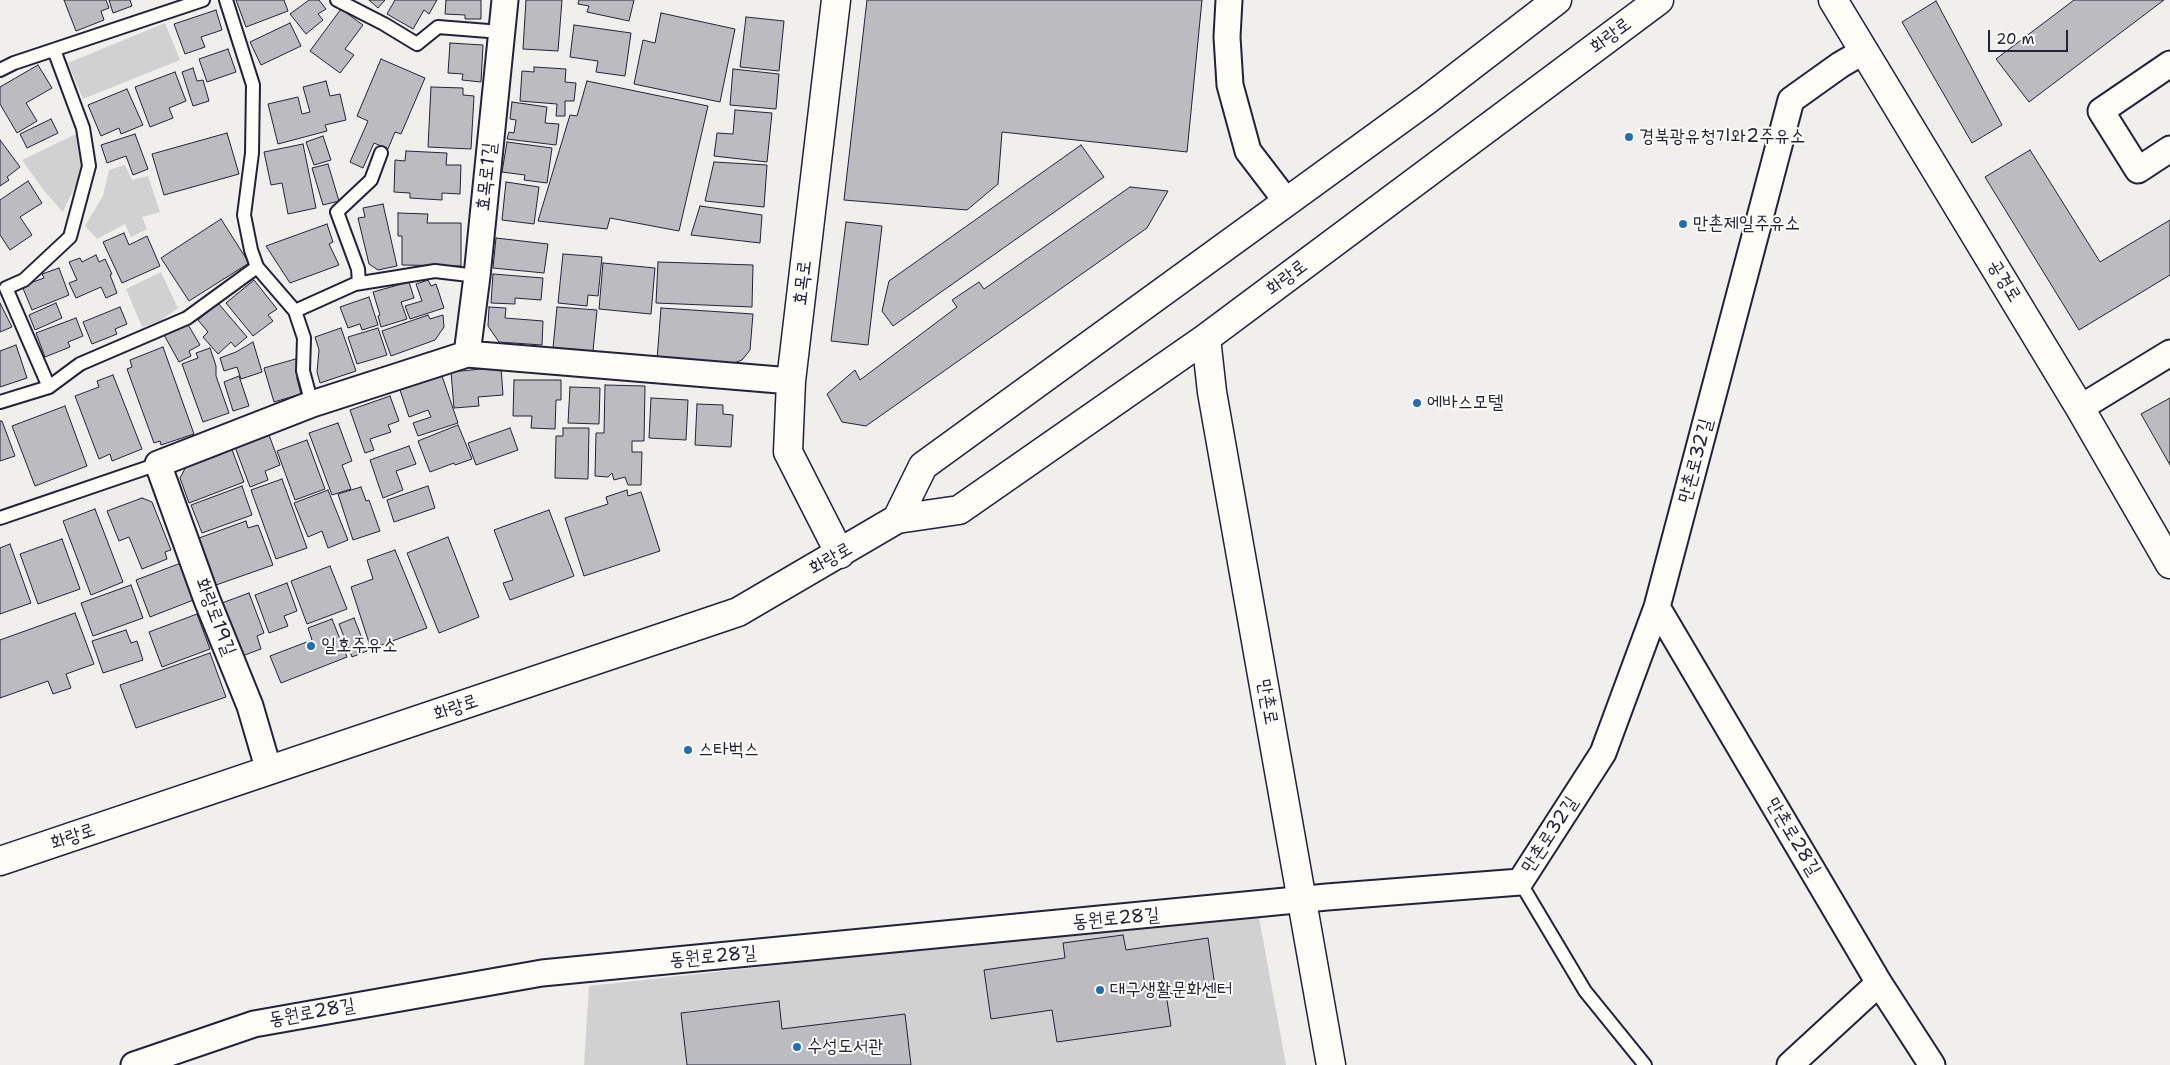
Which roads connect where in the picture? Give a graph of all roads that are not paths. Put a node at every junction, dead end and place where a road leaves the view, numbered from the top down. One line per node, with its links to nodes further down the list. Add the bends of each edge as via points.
1 (203, 0): 11 (lane)
2 (226, 0): 18 (lane, via 253,85 252,153 244,215)
3 (337, 0): 10 (lane, via 417,44 438,27)
4 (505, 0): 10 (street, 효목로1길)
5 (836, 0): 25 (main road, 효목로)
6 (1229, 0): 17 (street, via 1230,85 1248,151)
7 (1557, 0): 17 (main road, via 1428,100)
8 (1659, 0): 22 (main road, 화랑로)
9 (1833, 0): 12 (main road, 공경로)
10 (501, 32): 19 (street, 효목로1길)
11 (54, 50): 14 (lane); 26 (lane, via 84,128 89,166 70,237 24,280 6,288)
12 (1864, 50): 29 (main road, 공경로); 35 (street, 만촌로32길, via 1791,100)
13 (2170, 64): 15 (street, via 2101,111 2138,170)
14 (0, 70)
15 (2170, 149)
16 (381, 153): 20 (lane, via 371,180 337,212 358,269)
17 (1287, 202): 32 (main road, via 923,466)
18 (257, 267): 21 (lane); 26 (lane, via 188,318 80,364)
19 (477, 276): 20 (lane, via 435,271); 23 (street, 효목로1길)
20 (359, 283): 21 (lane)
21 (295, 311): 28 (lane, via 304,338 303,371)
22 (1206, 338): 32 (main road, 화랑로, via 959,510); 39 (main road, 만촌로, via 1212,392)
23 (467, 354): 25 (street); 28 (street)
24 (2169, 356): 29 (street)
25 (791, 381): 33 (main road, 효목로, via 788,452)
26 (49, 387): 27 (lane)
27 (0, 402)
28 (312, 404): 30 (street)
29 (2080, 408): 34 (main road, 공경로)
30 (158, 464): 31 (lane); 36 (street, 화랑로19길, via 207,600 250,706)
31 (0, 518)
32 (897, 519): 33 (main road, 화랑로)
33 (840, 554): 36 (main road, 화랑로, via 738,612)
34 (2170, 564)
35 (1657, 608): 38 (street, 만촌로32길, via 1603,753); 40 (street, 만촌로28길)
36 (269, 771): 37 (main road, 화랑로)
37 (0, 862)
38 (1520, 882): 39 (street, 만촌로32길); 43 (lane, 만촌로32길, via 1585,991)
39 (1302, 901): 41 (street, 동원로28길, via 542,973 254,1024); 42 (main road, 만촌로)
40 (1879, 983): 44 (street); 45 (street, 만촌로28길)
41 (134, 1065)
42 (1331, 1065)
43 (1645, 1065)
44 (1790, 1065)
45 (1932, 1065)

